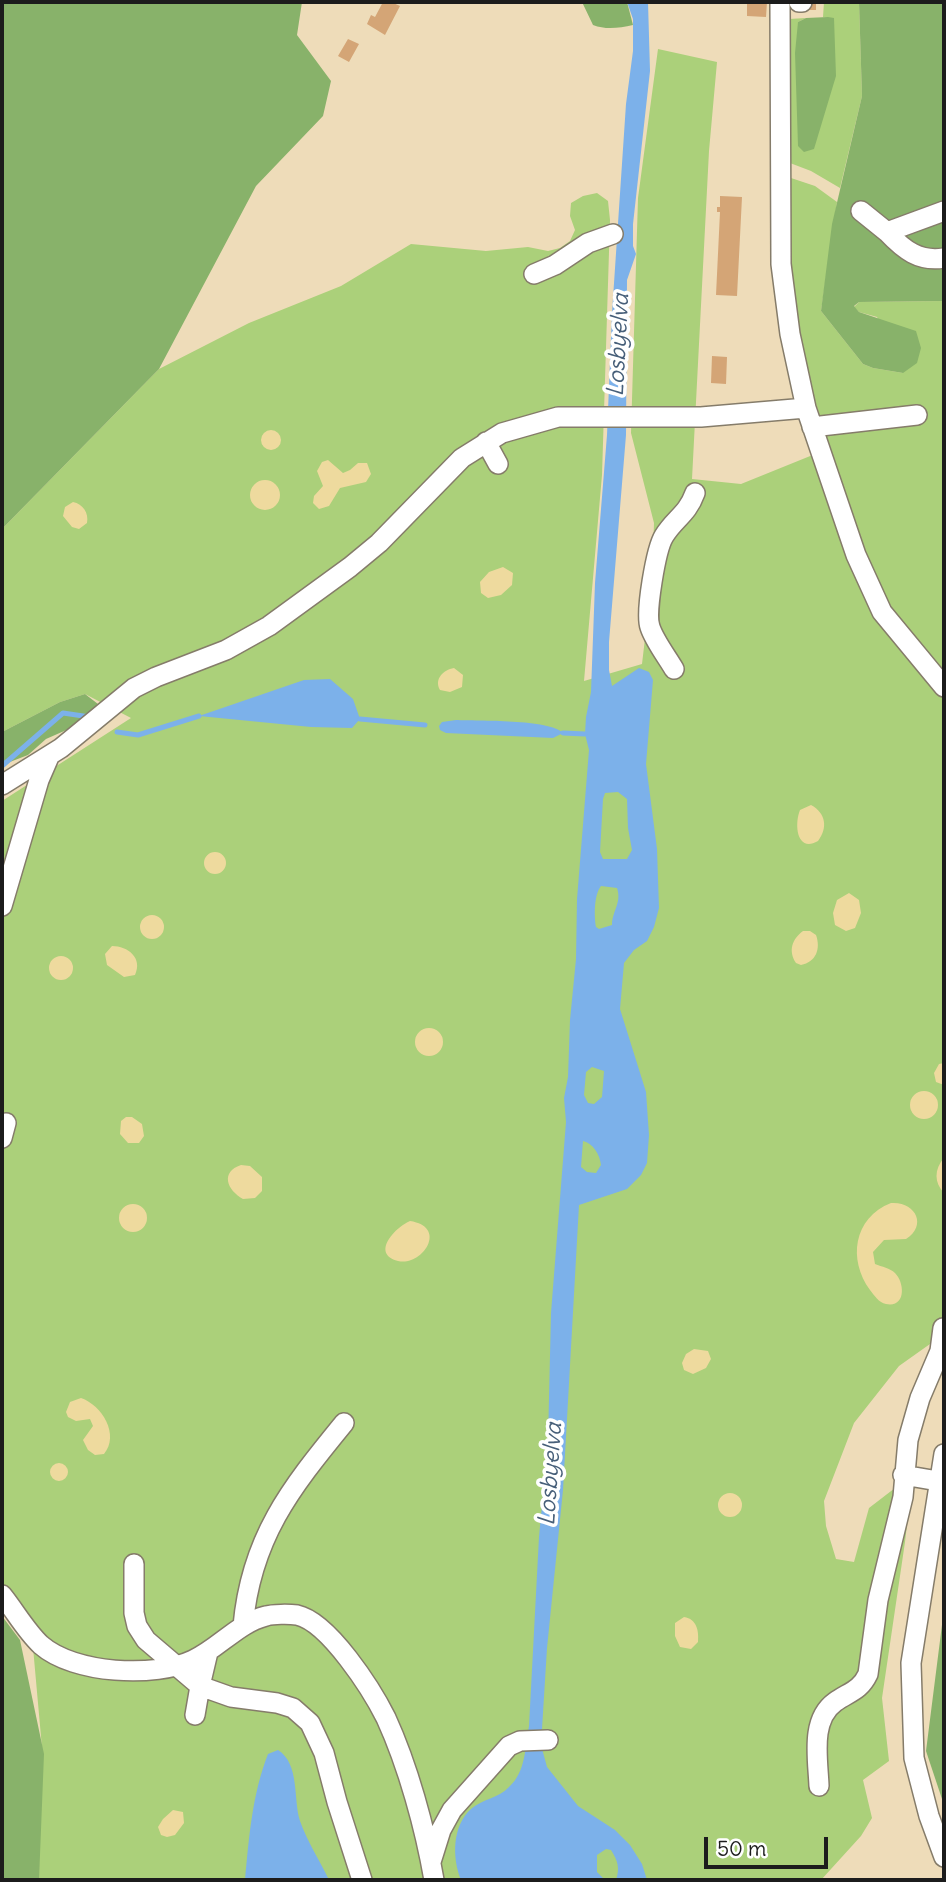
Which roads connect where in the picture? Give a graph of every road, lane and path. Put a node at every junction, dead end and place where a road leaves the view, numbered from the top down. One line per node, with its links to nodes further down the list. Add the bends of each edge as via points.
1 (780, 2): 8 (street, via 781,264)
2 (861, 211): 4 (street)
3 (944, 211): 4 (street)
4 (887, 232): 6 (street, via 916,256)
5 (613, 234): 7 (street)
6 (944, 258)
7 (534, 274)
8 (806, 408): 10 (street); 11 (street, via 701,417 558,417 508,430)
9 (917, 415): 10 (street)
10 (812, 427): 15 (street, via 856,555 882,612)
11 (486, 442): 12 (street); 16 (street, via 462,458 379,543 319,590 226,650 134,688)
12 (498, 464)
13 (695, 493): 14 (street, via 690,508 664,536 652,579 649,625)
14 (674, 669)
15 (944, 687)
16 (49, 757): 17 (street); 18 (street)
17 (2, 785)
18 (2, 906)
19 (943, 1328): 22 (street, via 940,1351 911,1430)
20 (344, 1423): 26 (street, via 298,1479 266,1533 245,1597)
21 (944, 1454): 23 (street)
22 (903, 1475): 23 (street); 32 (street, via 868,1674 863,1685 835,1702 821,1718)
23 (938, 1481): 33 (street, via 911,1663 914,1758)
24 (134, 1564): 28 (street, via 137,1626 146,1640)
25 (2, 1595): 28 (street, via 42,1646 67,1659 117,1670)
26 (243, 1626): 27 (street); 34 (street, via 267,1615 298,1615 336,1643 386,1718)
27 (208, 1651): 28 (street); 29 (street)
28 (178, 1667): 29 (street)
29 (200, 1686): 30 (street); 35 (street, via 231,1697 293,1708 310,1723 324,1753)
30 (195, 1715)
31 (548, 1740): 34 (street, via 509,1746 452,1810 441,1830)
32 (819, 1786)
33 (944, 1857)
34 (433, 1871)
35 (362, 1880)

